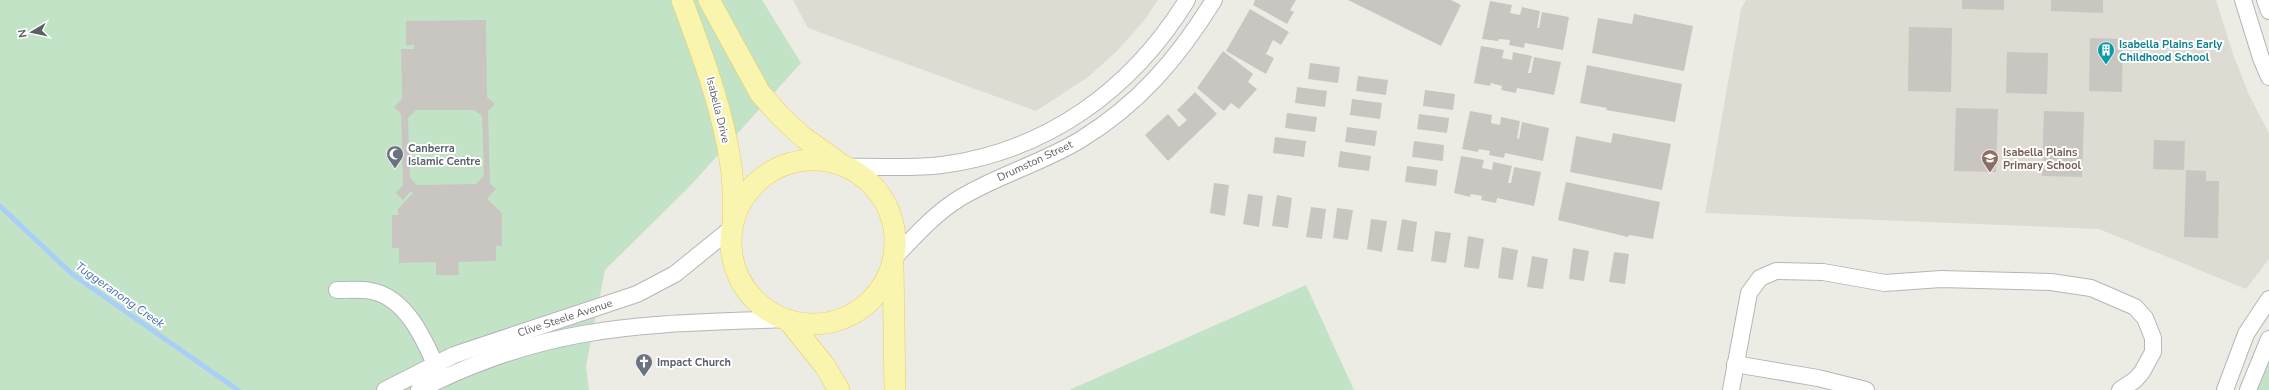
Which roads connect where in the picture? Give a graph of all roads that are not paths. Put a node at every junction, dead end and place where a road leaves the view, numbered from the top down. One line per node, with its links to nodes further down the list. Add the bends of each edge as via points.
1 (682, 0): 10 (main road, Isabella Drive, via 708,70 721,116 732,167)
2 (709, 0): 9 (main road, via 760,93 803,137)
3 (1188, 0): 9 (street, Drumston Street, via 1168,30 1139,65 1106,96 1077,117 1045,134 1012,148 942,165 906,168)
4 (1214, 0): 11 (street, Drumston Street, via 1188,41 1161,74 1119,113 1061,151 998,178 959,199 925,226)
5 (2244, 0): 8 (street)
6 (2265, 0): 7 (street)
7 (2269, 11)
8 (2269, 77)
9 (844, 166): 10 (main road, via 816,160 802,161 775,170 753,187 744,198); 11 (main road, via 867,180 885,203 894,230)
10 (734, 226): 14 (main road, Isabella Drive, via 733,253 741,280 758,302 769,311); 16 (street, Clive Steele Avenue, via 675,274 637,294)
11 (893, 260): 14 (main road, via 874,298 851,315 809,324); 23 (main road)
12 (337, 290): 17 (street, via 370,290 399,305 418,330)
13 (2269, 299): 27 (street, via 2246,334)
14 (787, 319): 16 (street, Clive Steele Avenue, via 638,327 582,334); 22 (main road, via 825,366)
15 (2269, 339): 28 (street)
16 (479, 354): 17 (street, Clive Steele Avenue); 19 (street, Clive Steele Avenue)
17 (435, 363): 19 (street); 20 (street, Clive Steele Avenue)
18 (1735, 364): 24 (street); 25 (street, via 1818,378); 26 (street, via 1749,293 1760,278 1776,271 1823,272 1885,282 1942,279 2051,282 2091,288 2135,307 2145,318 2153,338 2153,352 2142,372)
19 (442, 378): 21 (street, Clive Steele Avenue)
20 (385, 390)
21 (419, 390)
22 (839, 390)
23 (895, 390)
24 (1731, 390)
25 (1866, 390)
26 (2120, 390)
27 (2225, 390)
28 (2248, 390)

